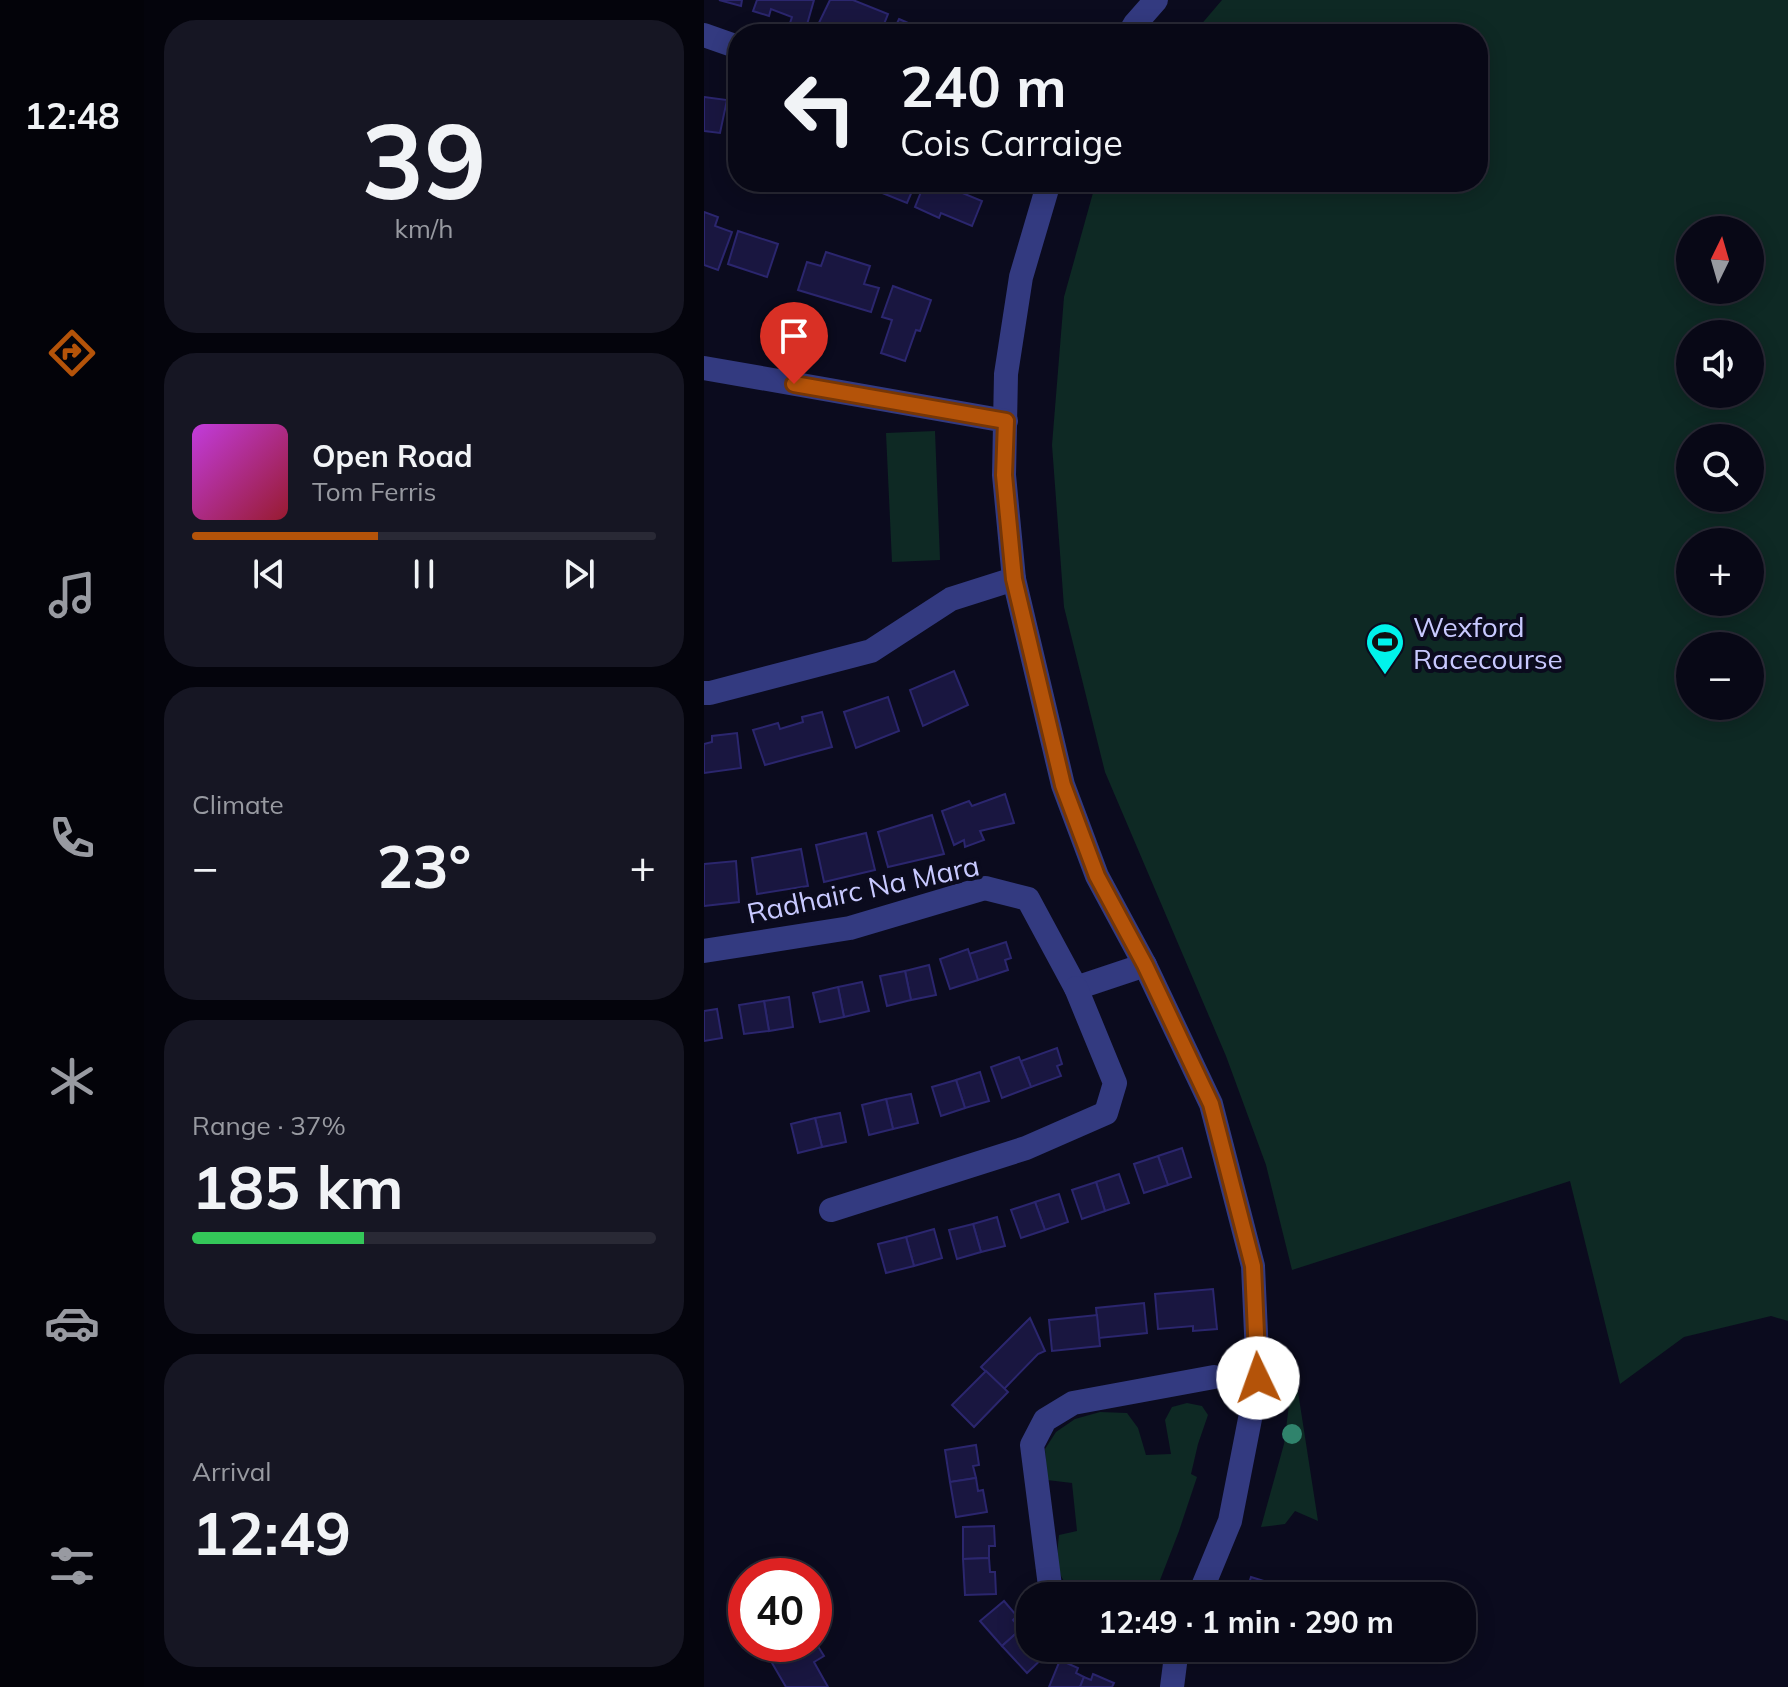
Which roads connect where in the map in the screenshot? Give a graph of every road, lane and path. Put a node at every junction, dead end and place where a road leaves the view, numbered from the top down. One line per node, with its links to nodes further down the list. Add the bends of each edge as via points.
1 (1156, 0): 2 (street)
2 (1135, 24)
3 (704, 35): 4 (street)
4 (728, 43)
5 (1046, 192): 7 (street, via 1021,277 1006,374)
6 (704, 368): 7 (street)
7 (1006, 421): 8 (street, via 1004,475)
8 (1014, 579): 9 (street, via 951,599 871,651); 11 (street, via 1063,785 1097,876)
9 (704, 693)
10 (704, 951): 12 (street, Radhairc Na Mara, via 850,928 985,888 1028,899)
11 (1145, 965): 12 (street); 16 (street, via 1211,1104 1253,1266 1258,1378 1230,1521)
12 (1076, 988): 13 (street, Radhairc Na Mara, via 1115,1083 1106,1113 1026,1148)
13 (831, 1210)
14 (1214, 1377): 15 (street, via 1073,1403 1045,1420 1032,1445)
15 (1049, 1582)
16 (1205, 1582)
17 (1173, 1662): 18 (street)
18 (1172, 1687)

